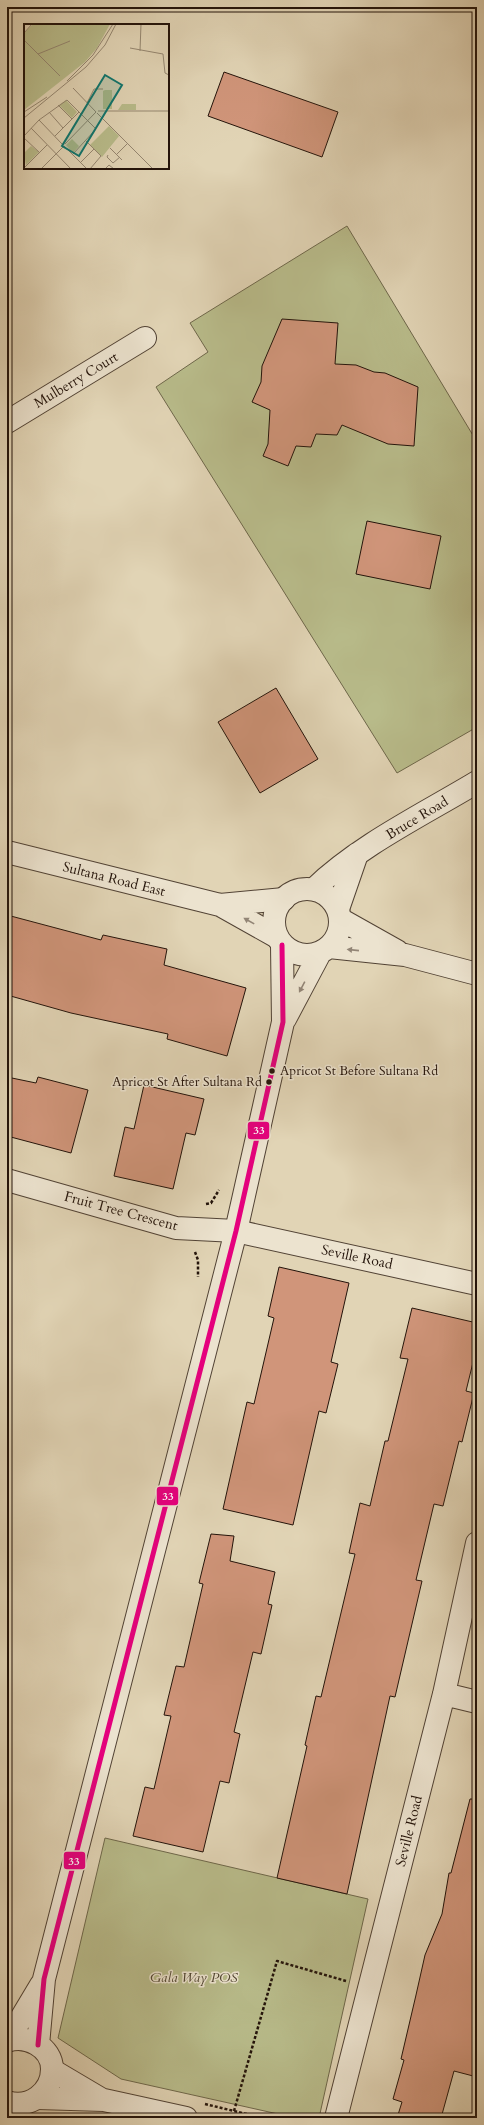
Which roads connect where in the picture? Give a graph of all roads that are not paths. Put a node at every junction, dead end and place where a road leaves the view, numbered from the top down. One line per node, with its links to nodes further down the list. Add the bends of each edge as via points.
1 (145, 338): 2 (street, Mulberry Court)
2 (7, 422)
3 (477, 782): 5 (street, Bruce Road)
4 (7, 852): 8 (street, Sultana Road East)
5 (357, 854): 6 (street, Bruce Road, via 332,871); 9 (street)
6 (314, 889): 7 (street, via 292,892); 9 (street, via 332,900)
7 (284, 899): 8 (street, Sultana Road East); 10 (street, via 276,913 274,928)
8 (220, 905): 10 (street, Sultana Road East, one-way to 8)
9 (339, 914): 11 (street, via 339,934); 12 (street)
10 (280, 941): 11 (street, via 290,951 305,954); 14 (street)
11 (324, 950): 12 (street, one-way to 11); 14 (street, one-way to 14)
12 (406, 956): 13 (street)
13 (477, 974)
14 (283, 1022): 16 (street)
15 (7, 1180): 16 (street, Fruit Tree Crescent, via 176,1228)
16 (236, 1231): 17 (street, Seville Road); 21 (street)
17 (477, 1284)
18 (477, 1543): 19 (street, Seville Road)
19 (444, 1694): 20 (street); 29 (street, Seville Road)
20 (477, 1702)
21 (44, 1979): 22 (street); 23 (street)
22 (8, 2041): 23 (street, via 30,2040)
23 (38, 2045): 24 (street, via 46,2052)
24 (52, 2070): 25 (street); 27 (street, via 47,2086)
25 (104, 2100): 27 (street); 28 (street)
26 (7, 2102): 27 (street)
27 (30, 2106)
28 (192, 2110)
29 (336, 2118)

